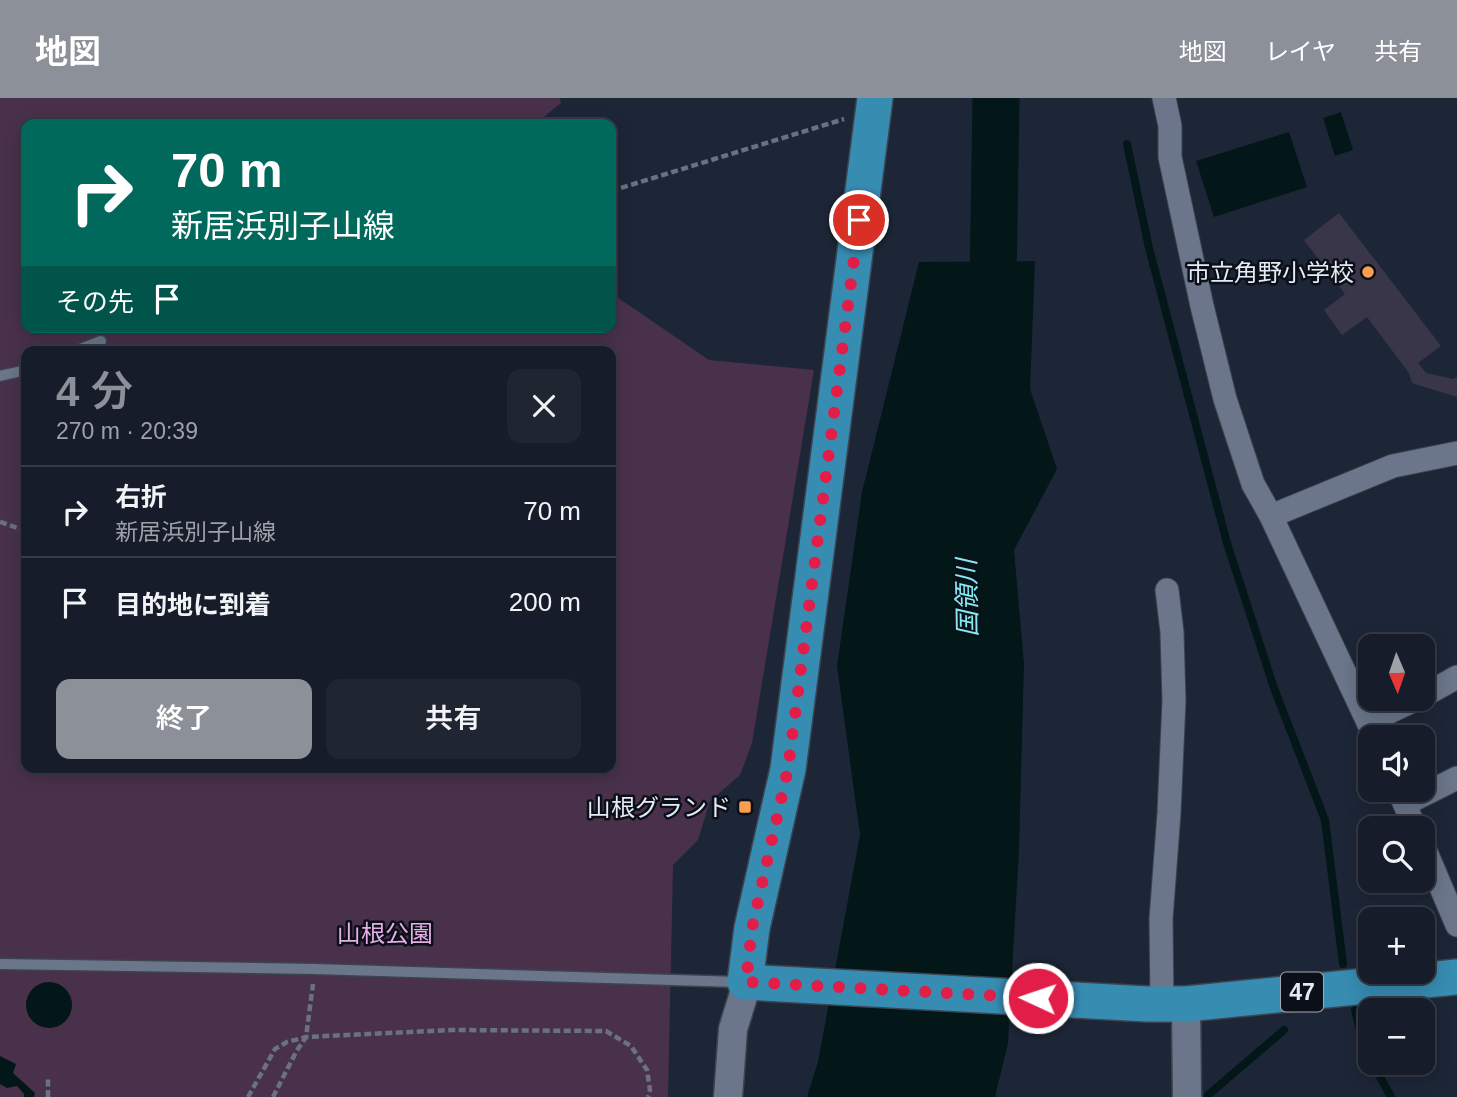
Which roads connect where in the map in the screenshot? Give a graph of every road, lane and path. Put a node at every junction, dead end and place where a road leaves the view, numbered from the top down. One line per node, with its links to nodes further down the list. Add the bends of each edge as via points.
1 (1164, 98): 9 (street, via 1170,157 1225,399 1252,484)
2 (874, 104): 3 (path); 25 (main road, via 788,769 752,928)
3 (616, 189)
4 (101, 341): 5 (lane)
5 (88, 346)
6 (21, 371): 7 (lane)
7 (0, 376)
8 (1457, 453): 9 (street, via 1393,466)
9 (1271, 516): 16 (street)
10 (0, 522): 11 (path)
11 (21, 530)
12 (1167, 590): 26 (street, via 1174,701 1161,919)
13 (1457, 677): 14 (street)
14 (1435, 689)
15 (1400, 711): 17 (street)
16 (1370, 725)
17 (1378, 725)
18 (1457, 778): 19 (street)
19 (1435, 786)
20 (1435, 873): 21 (street)
21 (1457, 925)
22 (0, 964): 23 (lane)
23 (314, 970): 25 (lane); 27 (path)
24 (1457, 977): 26 (main road, 47)
25 (746, 982): 26 (main road, 47); 33 (street, via 733,1029)
26 (1165, 1004): 34 (street)
27 (306, 1037): 30 (path, via 275,1049); 31 (path); 32 (path, via 451,1030 606,1031 631,1046 647,1070)
28 (48, 1079): 29 (path)
29 (48, 1097)
30 (248, 1097)
31 (272, 1097)
32 (648, 1097)
33 (728, 1097)
34 (1187, 1097)

